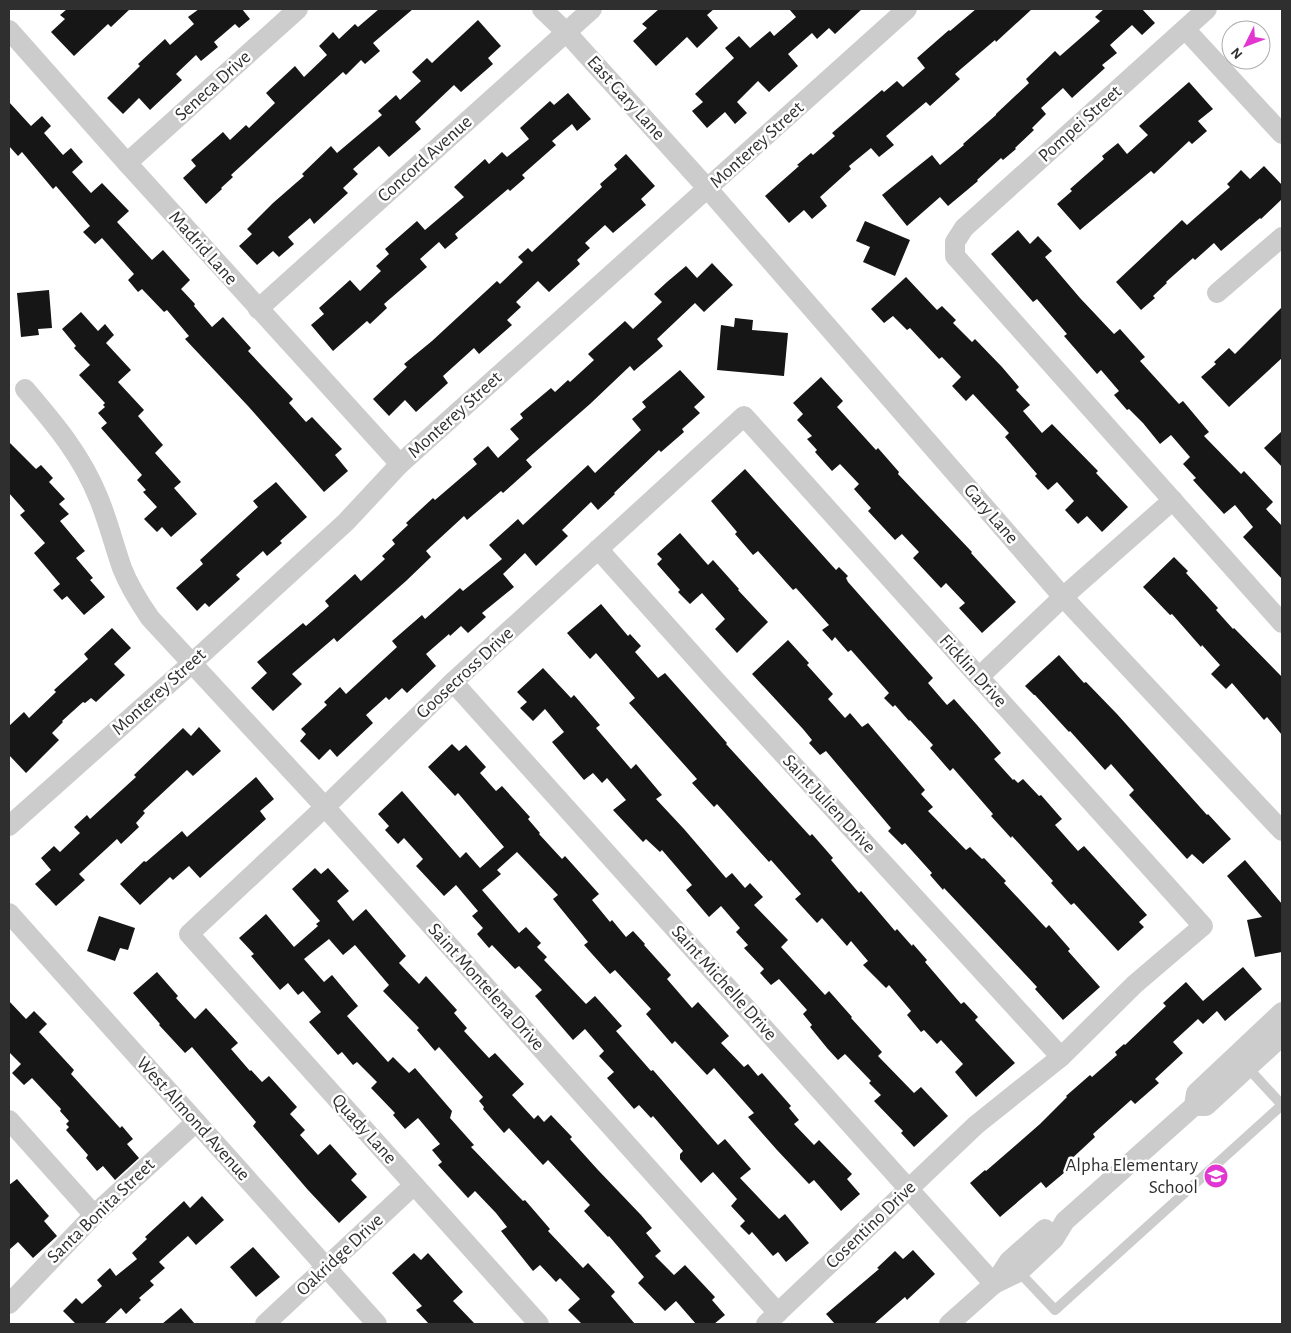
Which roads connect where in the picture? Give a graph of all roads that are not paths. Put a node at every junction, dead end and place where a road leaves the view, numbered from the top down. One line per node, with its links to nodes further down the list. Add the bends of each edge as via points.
1 (298, 9): 10 (street, Seneca Drive)
2 (542, 9): 8 (street, East Gary Lane)
3 (592, 9): 8 (street, Concord Avenue)
4 (906, 9): 11 (street, Monterey Street)
5 (1207, 9): 6 (street, Pompei Street)
6 (1185, 29): 9 (street); 18 (street, Pompei Street, via 964,228 955,242 955,256)
7 (9, 30): 10 (street, Madrid Lane)
8 (566, 32): 11 (street, East Gary Lane); 14 (street, Concord Avenue)
9 (1282, 134)
10 (127, 163): 14 (street, Madrid Lane)
11 (708, 189): 17 (street, Monterey Street); 20 (street, Gary Lane)
12 (1282, 236): 13 (street)
13 (1217, 293)
14 (258, 309): 17 (street, Madrid Lane)
15 (25, 389): 22 (street, Saint Montelena Drive, via 64,434 80,459 99,498 134,593 150,618)
16 (744, 416): 19 (street, Goosecross Drive); 23 (street, Ficklin Drive)
17 (400, 464): 22 (street, Monterey Street, via 346,522)
18 (1172, 500): 20 (street); 21 (street)
19 (598, 549): 24 (street, Goosecross Drive); 33 (street, Saint Julien Drive)
20 (1063, 597): 23 (street); 27 (street, Gary Lane)
21 (1282, 622)
22 (191, 664): 25 (street, Saint Montelena Drive); 26 (street, Monterey Street)
23 (979, 677): 30 (street, Ficklin Drive, via 1203,926)
24 (453, 682): 25 (street, Goosecross Drive); 39 (street, Saint Michelle Drive)
25 (325, 807): 29 (street, Goosecross Drive); 46 (street, Saint Montelena Drive)
26 (9, 826)
27 (1282, 831)
28 (9, 913): 37 (street, West Almond Avenue)
29 (189, 934): 38 (street, Quady Lane)
30 (1135, 984): 33 (street, Cosentino Drive)
31 (1282, 1012): 35 (street, via 1196,1093)
32 (1282, 1036): 34 (street)
33 (1061, 1057): 39 (street, Cosentino Drive, via 976,1125)
34 (1248, 1068): 35 (street, via 1206,1106); 43 (lane, via 1282,1105 1055,1310)
35 (1194, 1106): 41 (street)
36 (9, 1120): 40 (street)
37 (196, 1122): 40 (street, Santa Bonita Street); 42 (street, West Almond Avenue)
38 (414, 1185): 42 (street, Oakridge Drive); 49 (street, Quady Lane)
39 (909, 1188): 44 (street, Saint Michelle Drive); 46 (street, Cosentino Drive)
40 (94, 1215): 45 (street, Santa Bonita Street)
41 (1065, 1221): 43 (street, via 1054,1239); 44 (street, via 1050,1226 1009,1261)
42 (327, 1268): 47 (street, Oakridge Drive); 48 (street, West Almond Avenue)
43 (1019, 1272): 44 (street)
44 (994, 1284): 50 (street)
45 (9, 1304)
46 (772, 1319)
47 (265, 1324)
48 (377, 1324)
49 (539, 1324)
50 (949, 1324)

